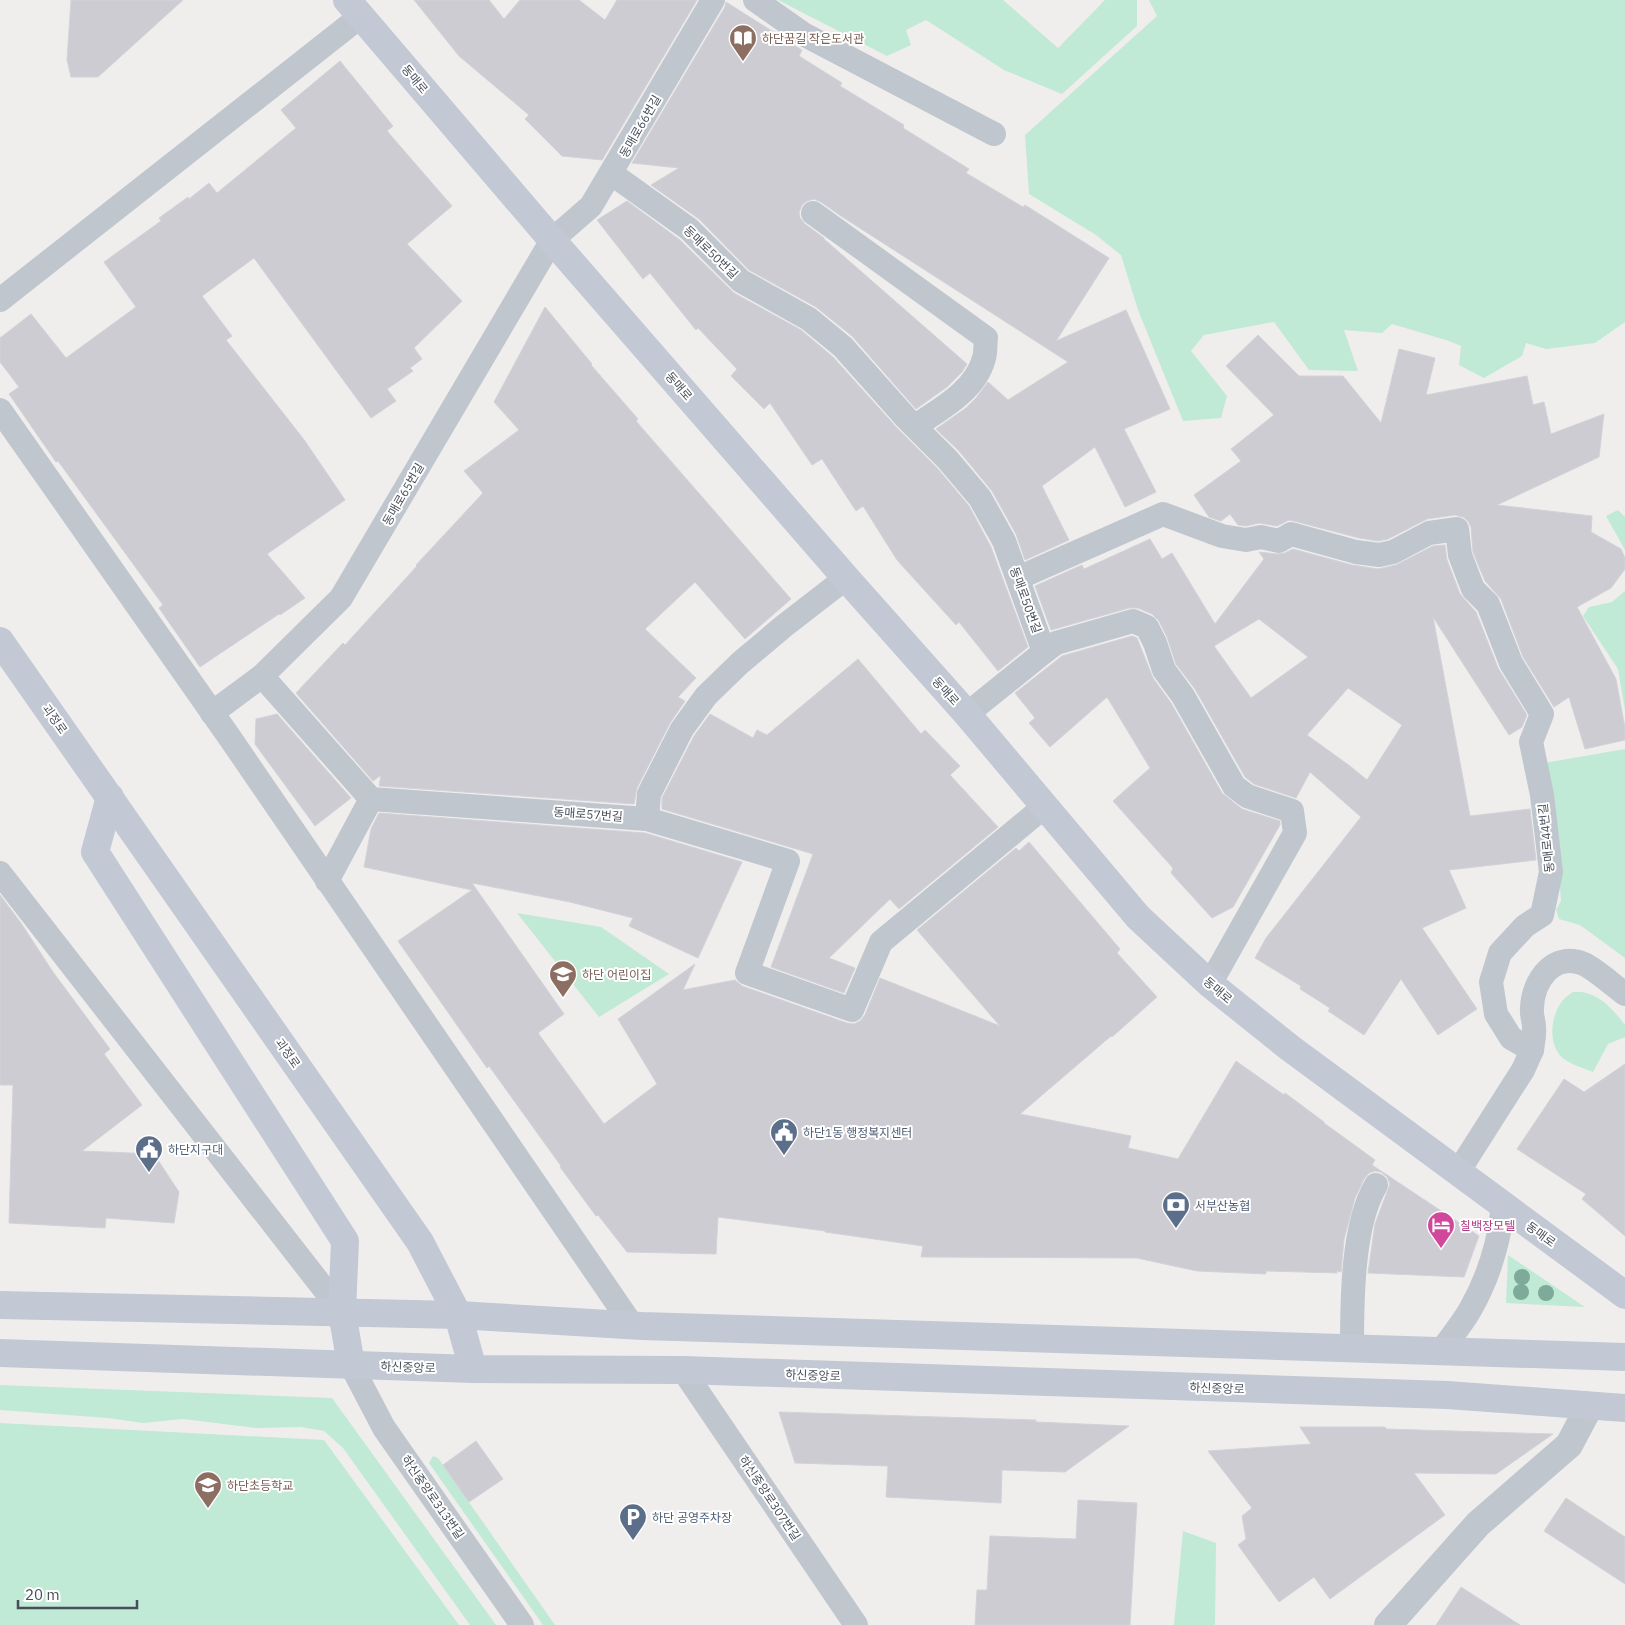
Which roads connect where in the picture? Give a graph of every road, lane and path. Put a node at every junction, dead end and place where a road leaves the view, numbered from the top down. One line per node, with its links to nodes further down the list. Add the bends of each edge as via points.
1 (713, 0): 5 (lane, 동매로66번길)
2 (755, 0): 4 (lane, via 805,35)
3 (354, 8): 7 (street, 동매로); 8 (lane)
4 (994, 134)
5 (612, 174): 7 (lane, 동매로66번길, via 591,206); 10 (lane, 동매로50번길, via 689,229 741,281 809,319 843,347)
6 (813, 213): 10 (lane, via 986,338 984,358 972,381 950,403)
7 (552, 240): 11 (street, 동매로); 15 (lane, 동매로65번길, via 342,598)
8 (0, 300)
9 (0, 410): 16 (lane)
10 (916, 426): 12 (lane, 동매로50번길, via 980,498 1004,541)
11 (846, 578): 17 (street, 동매로); 21 (lane, via 748,657 706,696 682,729 648,794)
12 (1018, 578): 14 (lane, 동매로50번길); 26 (lane, 동매로44번길, via 1163,514 1222,536 1279,540 1292,534 1379,555 1393,552 1429,533 1457,529 1460,554 1473,589 1488,604 1511,664 1542,714 1531,742 1542,795 1551,872 1542,915 1525,926 1500,953 1491,982 1496,1014 1511,1038)
13 (0, 641): 18 (street, 괴정로)
14 (1044, 652): 17 (lane); 24 (lane, 동매로50번길, via 1056,643 1133,621 1147,627 1164,670 1183,696 1234,786 1247,796 1292,811 1295,833)
15 (262, 676): 16 (lane, 동매로65번길); 19 (lane)
16 (212, 713): 23 (lane)
17 (968, 714): 20 (street, 동매로)
18 (110, 797): 32 (street, via 95,852 345,1241); 33 (street, 괴정로, via 420,1242)
19 (371, 799): 21 (lane, 동매로57번길); 23 (lane)
20 (1045, 806): 21 (lane, 동매로57번길, via 881,942 852,1010 747,973 788,861); 24 (street, 동매로, via 1138,917)
21 (647, 819)
22 (0, 873): 32 (lane)
23 (327, 881): 34 (lane)
24 (1210, 984): 27 (street, 동매로, via 1290,1048)
25 (1625, 994): 26 (lane, via 1584,964 1566,961 1554,964 1534,990)
26 (1532, 1050): 27 (lane, via 1523,1070)
27 (1458, 1172): 29 (street, 동매로)
28 (1376, 1185): 35 (lane, via 1359,1236)
29 (1503, 1206): 30 (street, 동매로); 36 (lane, via 1496,1252 1485,1280 1469,1312)
30 (1625, 1295)
31 (0, 1305): 32 (street)
32 (342, 1312): 33 (street); 39 (street)
33 (458, 1315): 34 (street); 40 (street, 괴정로)
34 (632, 1325): 35 (street)
35 (1352, 1348): 36 (street)
36 (1441, 1351): 38 (street)
37 (0, 1353): 39 (street, 하신중앙로)
38 (1625, 1357)
39 (351, 1366): 40 (street, 하신중앙로); 44 (lane, 하신중앙로313번길, via 384,1428)
40 (473, 1369): 41 (street, 하신중앙로)
41 (683, 1370): 42 (street, 하신중앙로, via 1447,1396); 45 (lane, 하신중앙로307번길)
42 (1585, 1405): 43 (street, 하신중앙로); 46 (street, via 1587,1411 1569,1445 1478,1524)
43 (1625, 1408)
44 (522, 1625)
45 (856, 1625)
46 (1388, 1625)

